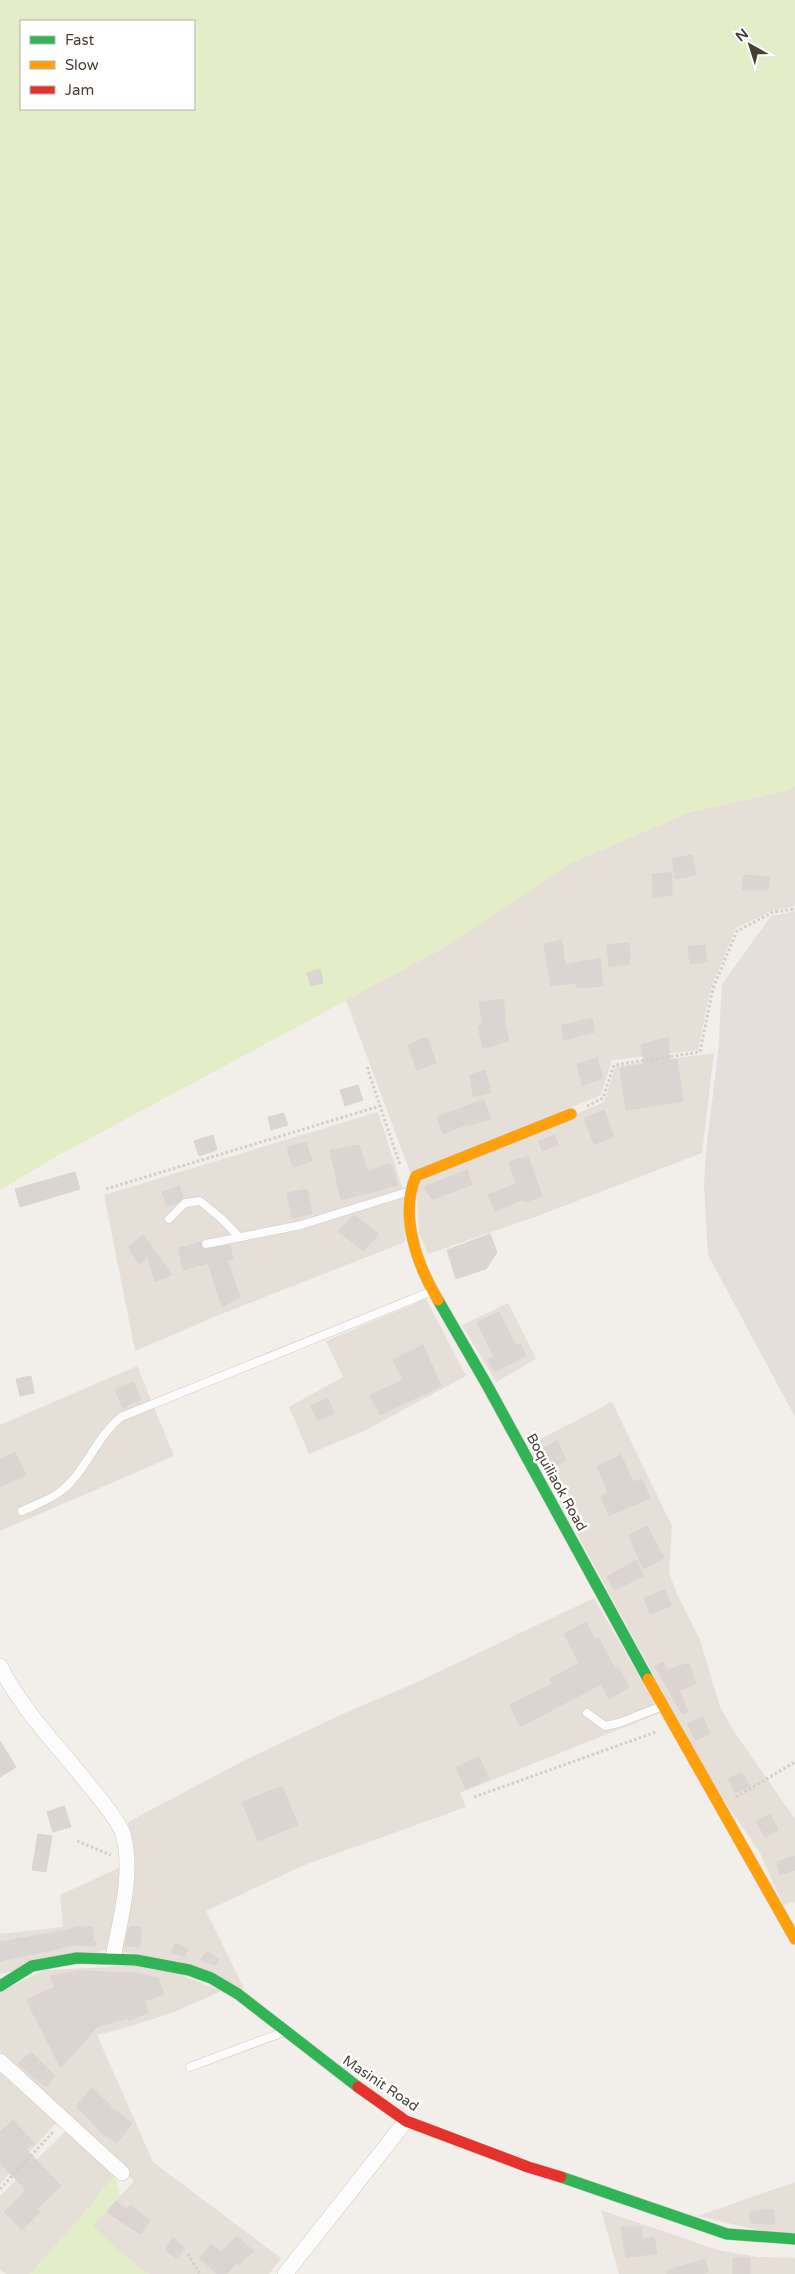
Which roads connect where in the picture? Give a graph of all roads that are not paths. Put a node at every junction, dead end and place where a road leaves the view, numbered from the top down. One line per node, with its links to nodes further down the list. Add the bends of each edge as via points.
1 (571, 1114): 2 (street, via 416,1176)
2 (409, 1192): 4 (lane, via 301,1225); 6 (street, Boquiliaok Road, via 412,1238)
3 (169, 1219): 4 (lane, via 185,1203 200,1200)
4 (239, 1237): 5 (lane)
5 (206, 1244)
6 (432, 1291): 7 (lane, via 121,1417 110,1426 87,1461 58,1494); 9 (street, Boquiliaok Road, via 488,1385)
7 (22, 1511)
8 (0, 1666): 12 (street, via 14,1692 123,1832 128,1863)
9 (662, 1706): 10 (lane, via 605,1726); 11 (street, Boquiliaok Road)
10 (587, 1713)
11 (795, 1939)
12 (113, 1958): 13 (street, Masinit Road, via 77,1958 32,1966); 14 (street, Masinit Road, via 158,1963 211,1978 238,1994)
13 (0, 1986)
14 (286, 2031): 16 (lane); 17 (street, Masinit Road)
15 (0, 2061): 18 (street)
16 (190, 2066)
17 (406, 2121): 19 (street, Masinit Road, via 528,2167 727,2234); 20 (street)
18 (122, 2173)
19 (795, 2239)
20 (285, 2274)

